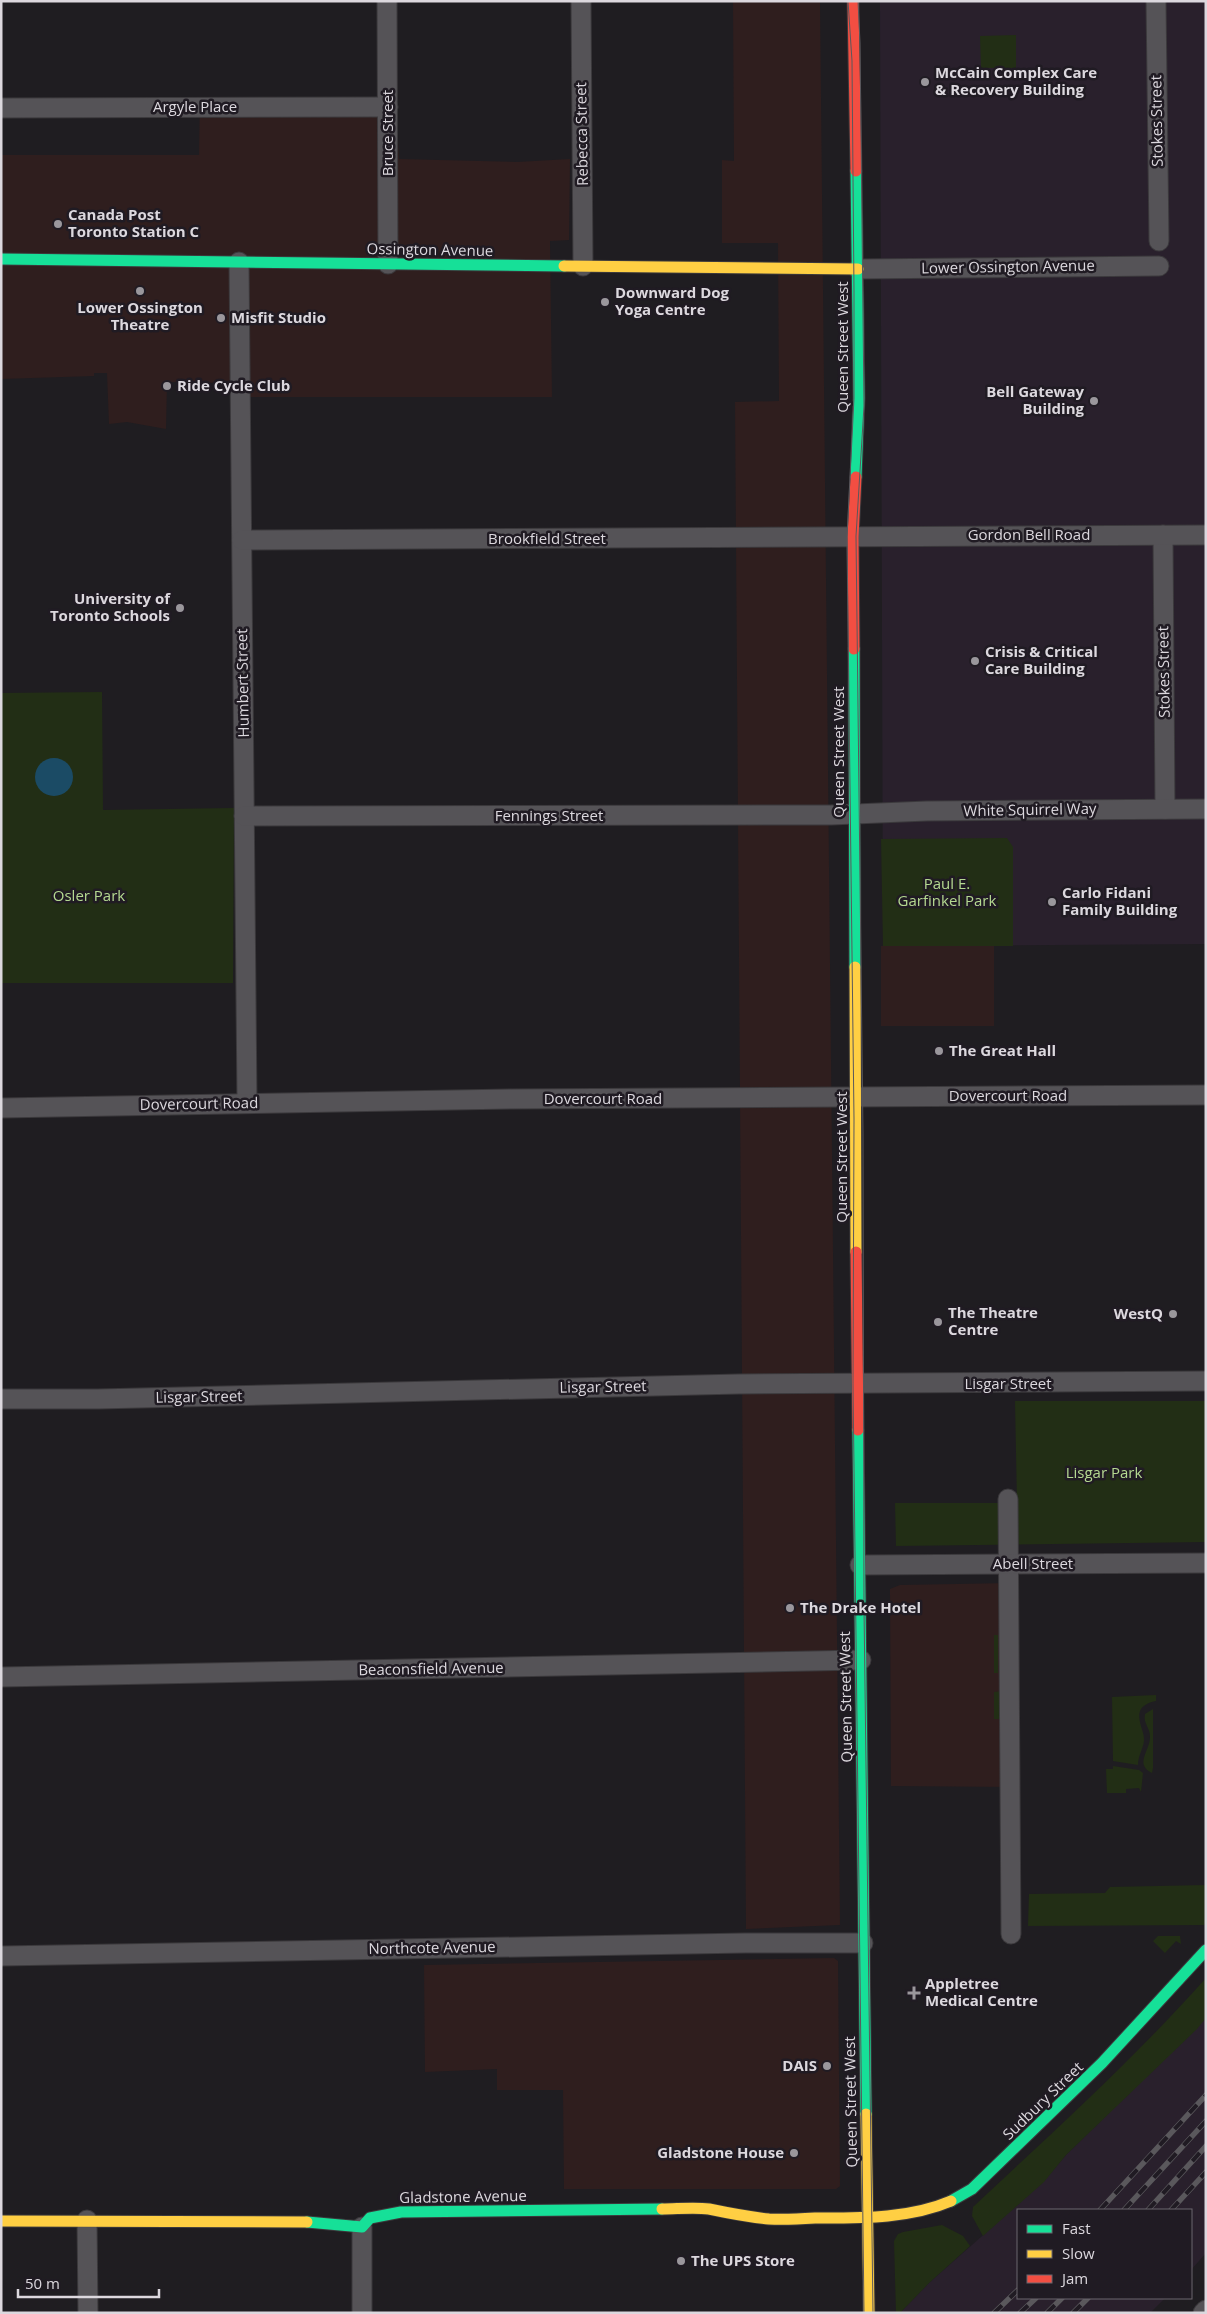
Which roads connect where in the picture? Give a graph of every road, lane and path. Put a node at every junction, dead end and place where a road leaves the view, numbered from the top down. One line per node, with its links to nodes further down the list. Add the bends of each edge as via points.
1 (387, 1): 5 (street, Bruce Street)
2 (581, 1): 11 (street, Rebecca Street)
3 (853, 1): 13 (main road, Queen Street West)
4 (1156, 1): 7 (street, Stokes Street)
5 (388, 107): 6 (street, Argyle Place); 10 (street, Bruce Street)
6 (1, 108)
7 (1159, 241)
8 (1, 258): 9 (main road, Ossington Avenue)
9 (240, 262): 10 (main road, Ossington Avenue); 17 (street, Humbert Street)
10 (388, 264): 11 (main road, Ossington Avenue)
11 (583, 266): 13 (main road, Ossington Avenue)
12 (1159, 266): 13 (street, Lower Ossington Avenue)
13 (858, 269): 16 (main road, Queen Street West, via 859,398)
14 (1163, 535): 15 (street, Gordon Bell Road); 16 (street, Gordon Bell Road); 18 (street, Stokes Street)
15 (1206, 535)
16 (853, 537): 17 (street, Brookfield Street); 20 (main road, Queen Street West)
17 (242, 540): 21 (street, Humbert Street)
18 (1165, 809): 19 (street, White Squirrel Way); 20 (street, White Squirrel Way)
19 (1206, 809)
20 (854, 814): 21 (street, Fennings Street); 23 (main road, Queen Street West)
21 (244, 816): 24 (street, Humbert Street)
22 (1206, 1095): 23 (street, Dovercourt Road)
23 (857, 1097): 24 (street, Dovercourt Road); 27 (main road, Queen Street West)
24 (247, 1103): 25 (street, Dovercourt Road)
25 (1, 1108)
26 (1206, 1381): 27 (street, Lisgar Street)
27 (857, 1384): 28 (street, Lisgar Street); 32 (main road, Queen Street West)
28 (1, 1399)
29 (1008, 1499): 31 (street)
30 (1206, 1563): 31 (street, Abell Street)
31 (1008, 1564): 32 (street, Abell Street); 35 (street)
32 (860, 1565): 33 (main road, Queen Street West)
33 (861, 1660): 34 (street, Beaconsfield Avenue); 36 (main road, Queen Street West)
34 (1, 1677)
35 (1011, 1934)
36 (863, 1943): 38 (street, Northcote Avenue); 39 (main road, Queen Street West)
37 (1206, 1950): 39 (main road, Sudbury Street, via 1102,2064 972,2189 933,2209 911,2214)
38 (1, 1956)
39 (868, 2216): 42 (main road, Gladstone Avenue, via 769,2218 707,2209 401,2212 370,2218); 46 (main road, Queen Street West)
40 (87, 2220): 41 (main road); 42 (main road, via 296,2221); 44 (street)
41 (1, 2221)
42 (362, 2227): 45 (street)
43 (1206, 2310): 47 (street)
44 (88, 2313)
45 (362, 2313)
46 (869, 2313)
47 (1203, 2313)

